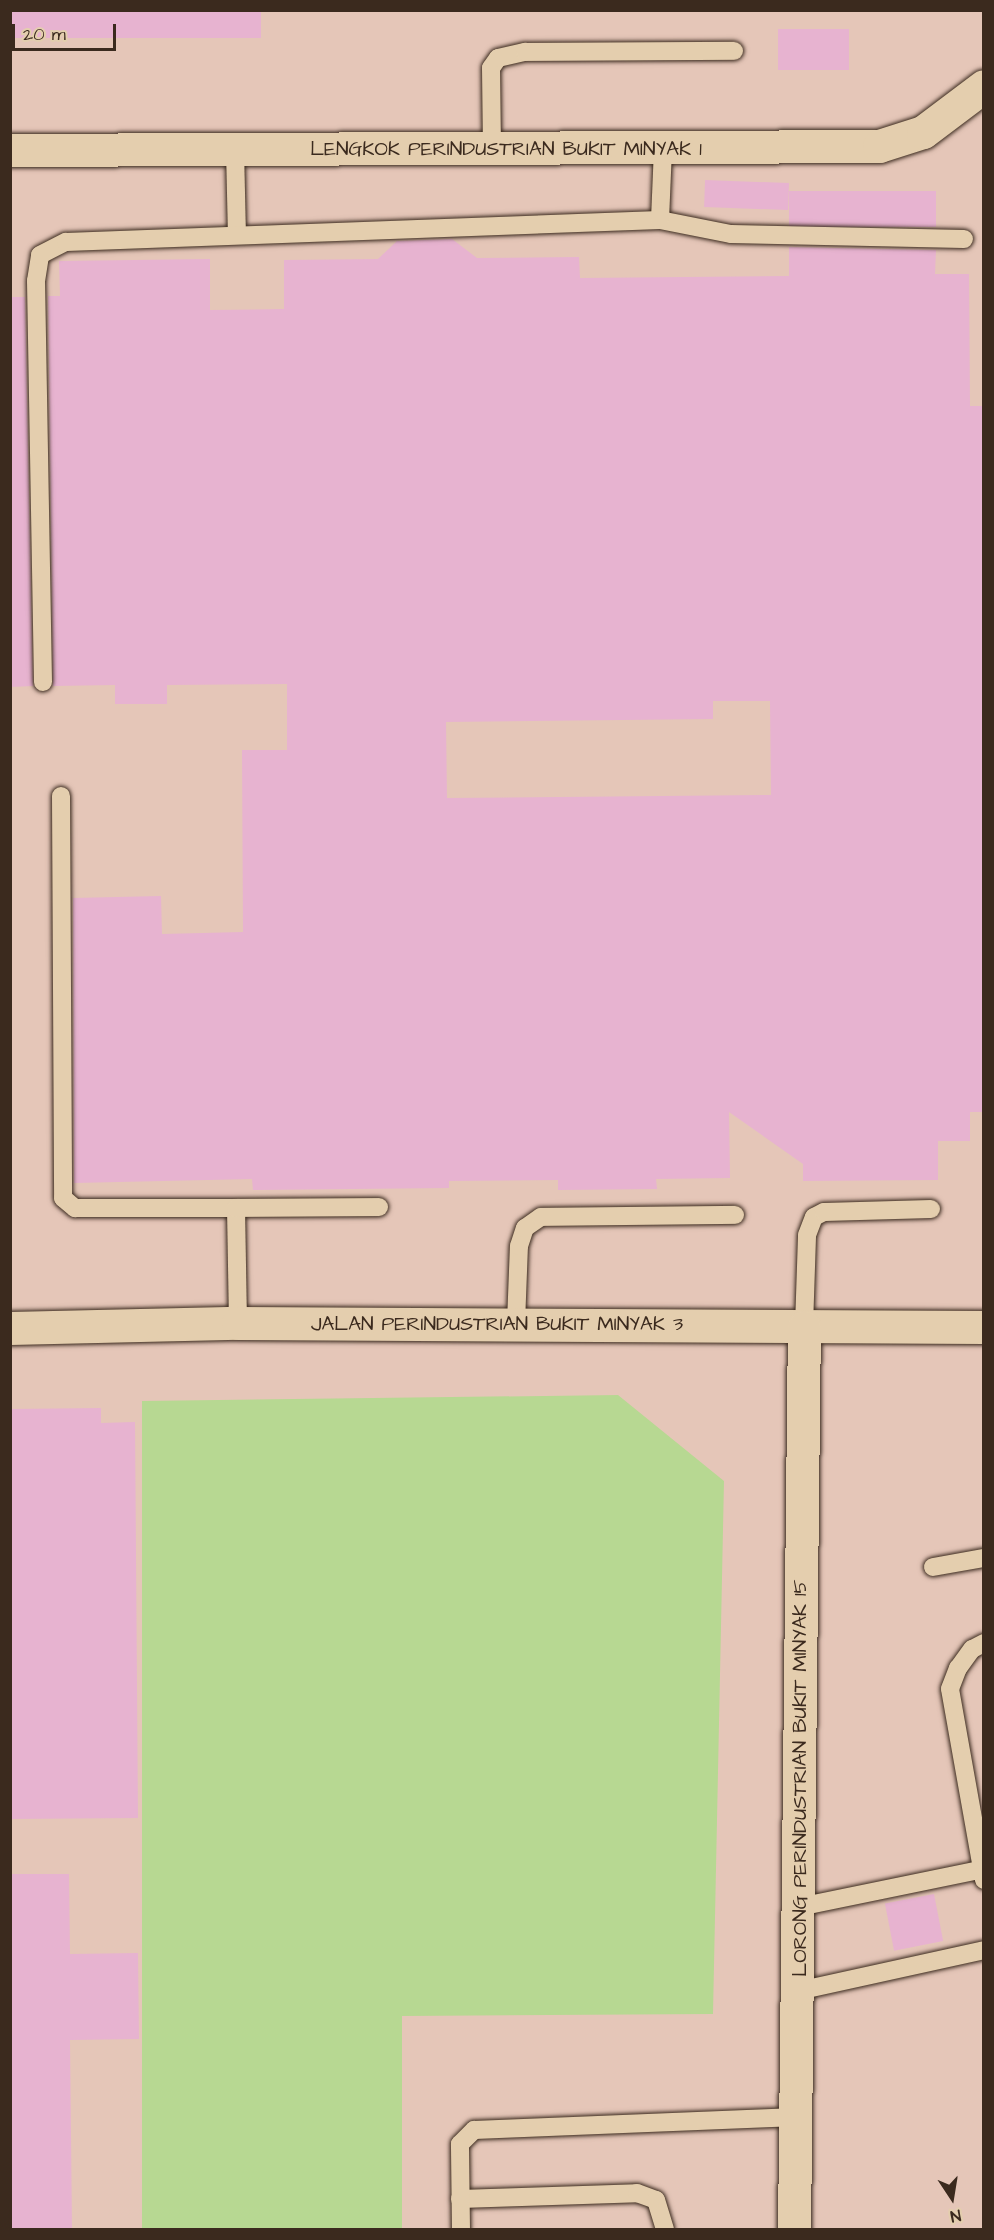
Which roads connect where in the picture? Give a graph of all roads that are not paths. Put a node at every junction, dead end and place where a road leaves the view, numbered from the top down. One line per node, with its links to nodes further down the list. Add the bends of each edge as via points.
1 (734, 51): 4 (lane, via 525,52 498,58 491,68)
2 (984, 86): 5 (street, LENGKOK PERINDUSTRIAN BUKIT MINYAK 1, via 923,132 879,146)
3 (235, 149): 4 (street, LENGKOK PERINDUSTRIAN BUKIT MINYAK 1); 6 (street, LENGKOK PERINDUSTRIAN BUKIT MINYAK 1); 8 (lane)
4 (492, 149): 5 (street, LENGKOK PERINDUSTRIAN BUKIT MINYAK 1)
5 (663, 149): 7 (lane)
6 (10, 150)
7 (660, 220): 8 (lane); 9 (lane, via 730,234)
8 (237, 235): 10 (lane, via 66,242 40,255 36,281)
9 (964, 239)
10 (44, 682)
11 (60, 796): 13 (lane, via 63,1198 75,1208)
12 (379, 1207): 13 (lane)
13 (236, 1208): 16 (lane)
14 (931, 1209): 18 (lane, via 824,1212 814,1217 807,1235)
15 (735, 1215): 17 (lane, via 541,1217 525,1228 519,1246)
16 (238, 1323): 17 (street, JALAN PERINDUSTRIAN BUKIT MINYAK 3); 20 (street, JALAN PERINDUSTRIAN BUKIT MINYAK 3)
17 (516, 1323): 18 (street, JALAN PERINDUSTRIAN BUKIT MINYAK 3)
18 (804, 1327): 19 (street, JALAN PERINDUSTRIAN BUKIT MINYAK 3); 25 (street, LORONG PERINDUSTRIAN BUKIT MINYAK 15)
19 (984, 1327)
20 (10, 1328)
21 (984, 1557): 22 (lane)
22 (933, 1567)
23 (984, 1643): 24 (lane, via 972,1649 958,1668 950,1689)
24 (983, 1873): 25 (lane)
25 (799, 1907): 27 (street, LORONG PERINDUSTRIAN BUKIT MINYAK 15)
26 (984, 1950): 27 (lane)
27 (798, 1991): 28 (street, LORONG PERINDUSTRIAN BUKIT MINYAK 15)
28 (797, 2117): 29 (lane, via 484,2128 460,2144); 32 (street, LORONG PERINDUSTRIAN BUKIT MINYAK 15)
29 (460, 2199): 30 (lane); 31 (lane, via 637,2193 656,2200)
30 (461, 2229)
31 (665, 2229)
32 (794, 2229)

